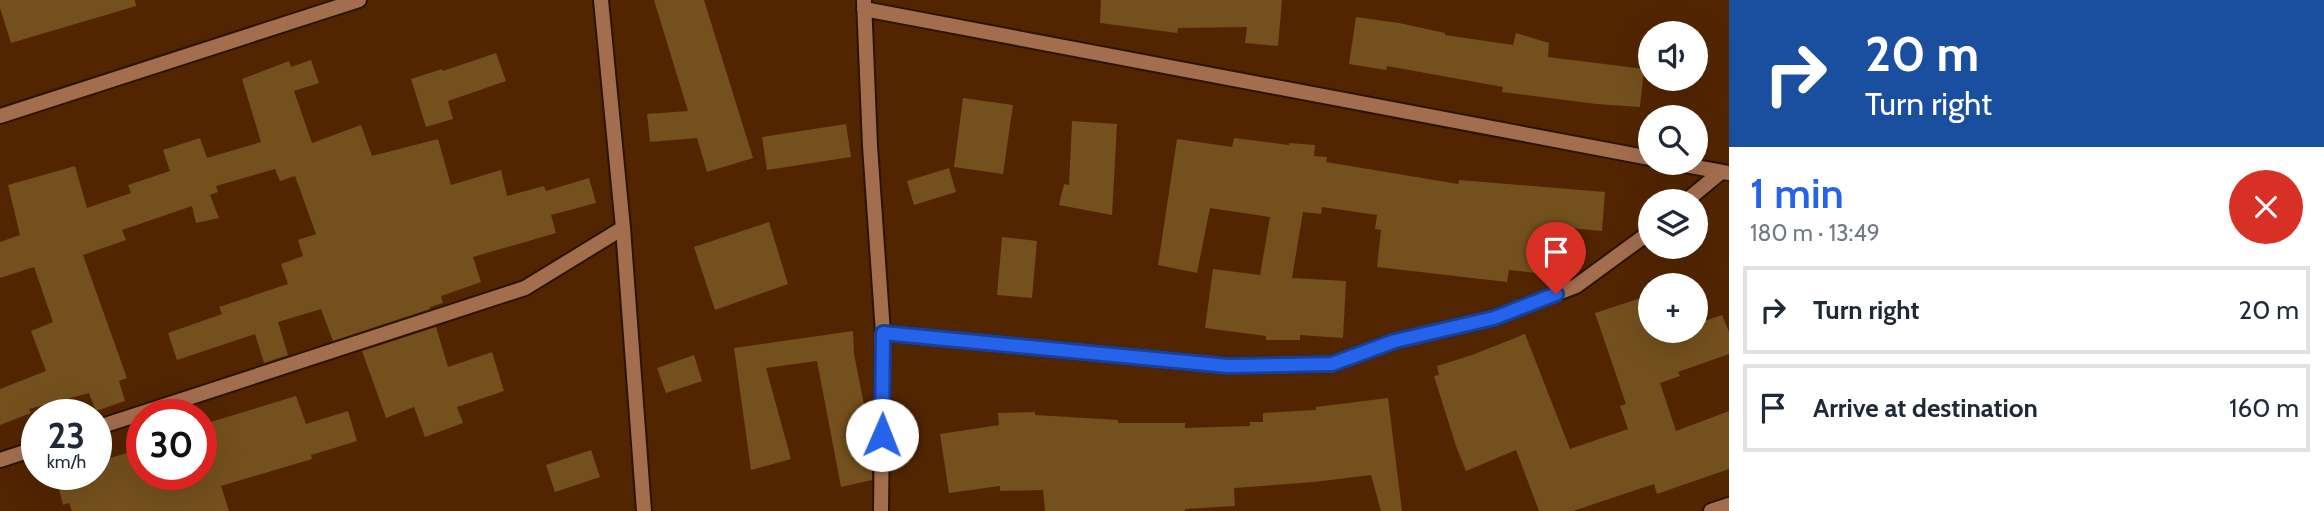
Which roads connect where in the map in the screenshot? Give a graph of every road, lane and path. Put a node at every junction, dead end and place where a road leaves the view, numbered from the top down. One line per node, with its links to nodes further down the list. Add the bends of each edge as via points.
1 (359, 0): 4 (street)
2 (601, 0): 8 (street)
3 (864, 4): 5 (street); 10 (street)
4 (0, 116)
5 (1638, 156)
6 (1725, 172): 7 (street)
7 (1702, 189)
8 (623, 228): 11 (street, via 525,288); 15 (street)
9 (1638, 241): 10 (street, via 1576,286 1494,318 1395,341 1332,364 1228,366)
10 (883, 333): 16 (street)
11 (112, 423)
12 (21, 453): 13 (street)
13 (0, 460)
14 (1729, 505): 17 (street)
15 (644, 511)
16 (881, 511)
17 (1711, 511)

